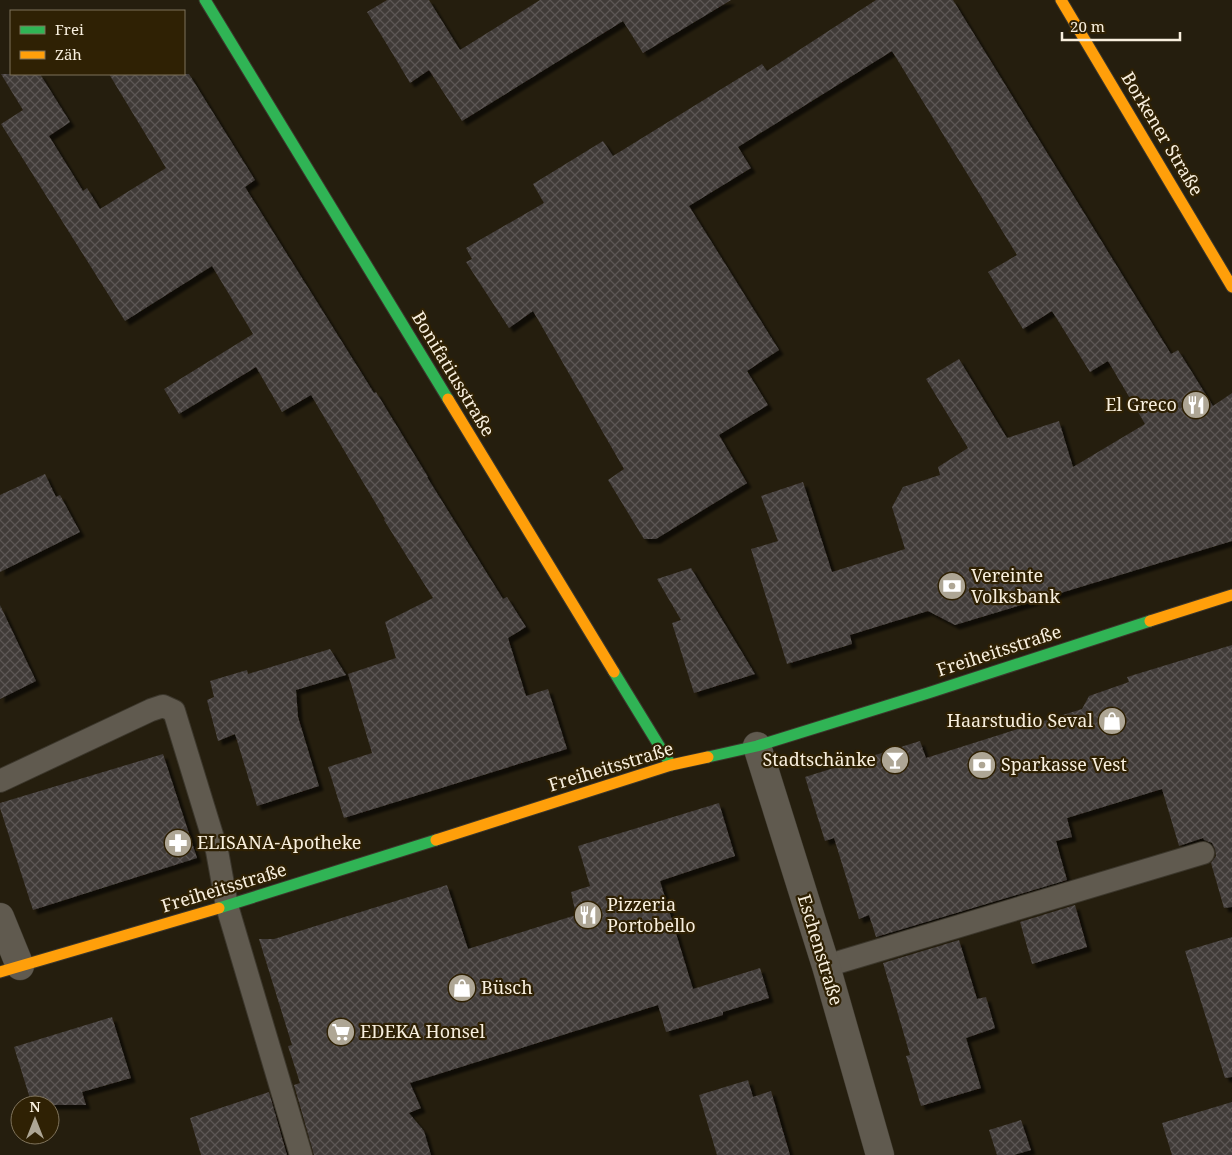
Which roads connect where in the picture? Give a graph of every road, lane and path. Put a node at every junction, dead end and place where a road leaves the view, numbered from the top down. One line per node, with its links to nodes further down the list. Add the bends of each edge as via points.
1 (205, 0): 6 (street, Bonifatiusstraße)
2 (1062, 0): 3 (street, Borkener Straße)
3 (1232, 287)
4 (1232, 595): 5 (street, Freiheitsstraße)
5 (757, 746): 6 (street, Freiheitsstraße); 11 (street, Eschenstraße)
6 (671, 766): 9 (street, Freiheitsstraße)
7 (0, 781): 9 (lane, via 151,710 163,706 174,711 217,851)
8 (1203, 854): 11 (lane)
9 (227, 906): 12 (street, Freiheitsstraße); 13 (lane)
10 (0, 917): 12 (street)
11 (826, 966): 14 (street, Eschenstraße)
12 (10, 969)
13 (301, 1155)
14 (880, 1155)

